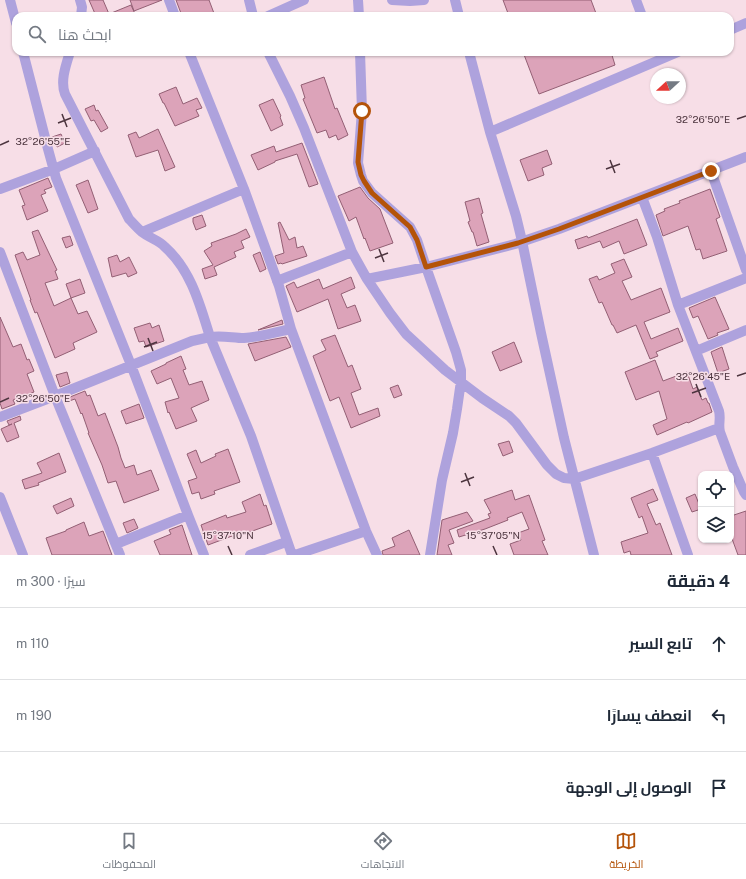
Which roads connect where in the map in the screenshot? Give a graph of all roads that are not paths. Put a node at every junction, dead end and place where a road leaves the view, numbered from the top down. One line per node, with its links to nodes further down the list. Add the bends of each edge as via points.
1 (10, 0): 11 (street)
2 (80, 0): 12 (street)
3 (169, 0): 13 (street)
4 (249, 0): 14 (street)
5 (304, 0): 15 (street)
6 (358, 0): 16 (street)
7 (392, 0): 8 (street)
8 (424, 0)
9 (455, 0): 17 (street)
10 (636, 0): 18 (street)
11 (13, 12)
12 (81, 12)
13 (174, 12)
14 (252, 12)
15 (277, 12)
16 (359, 12)
17 (458, 12)
18 (640, 12)
19 (746, 23): 20 (street)
20 (734, 28)
21 (24, 56): 31 (street)
22 (69, 56): 29 (street, via 64,72 63,91)
23 (191, 56): 34 (street)
24 (270, 56): 39 (street, via 304,128)
25 (360, 56): 40 (street, via 362,111 358,162 361,175 372,193 410,227)
26 (470, 56): 28 (street)
27 (656, 56): 28 (street)
28 (490, 132): 37 (street)
29 (95, 152): 31 (street); 36 (street, via 129,219)
30 (746, 157): 32 (street)
31 (54, 169): 33 (street); 50 (street)
32 (711, 171): 35 (street); 41 (street)
33 (0, 189)
34 (244, 189): 36 (street); 44 (street)
35 (642, 197): 37 (street); 45 (street)
36 (142, 232): 48 (street, via 165,246 177,259 199,301)
37 (522, 241): 40 (street); 56 (street)
38 (0, 252): 52 (street)
39 (352, 252): 43 (street); 44 (street)
40 (426, 267): 43 (street); 51 (street, via 456,352)
41 (746, 270)
42 (746, 278): 45 (street)
43 (367, 279): 51 (street, via 406,334 445,370)
44 (277, 281): 46 (street)
45 (678, 305): 49 (street)
46 (291, 329): 48 (street, via 254,337); 60 (street)
47 (746, 330): 49 (street)
48 (210, 337): 50 (street, via 192,341); 61 (street, via 251,436)
49 (696, 351): 54 (street, via 720,414)
50 (131, 365): 52 (street); 59 (street)
51 (461, 381): 56 (street, via 509,416 556,474); 70 (street)
52 (55, 396): 53 (street); 62 (street)
53 (0, 417)
54 (719, 428): 55 (street); 57 (street)
55 (652, 453): 56 (street); 72 (street)
56 (574, 479): 71 (street)
57 (746, 495)
58 (0, 497): 63 (street)
59 (188, 515): 62 (street); 65 (street)
60 (366, 530): 68 (street); 69 (street)
61 (286, 542): 66 (street); 67 (street)
62 (116, 544): 64 (street)
63 (23, 555)
64 (120, 555)
65 (204, 555)
66 (250, 555)
67 (292, 555)
68 (295, 555)
69 (377, 555)
70 (430, 555)
71 (594, 555)
72 (688, 555)

